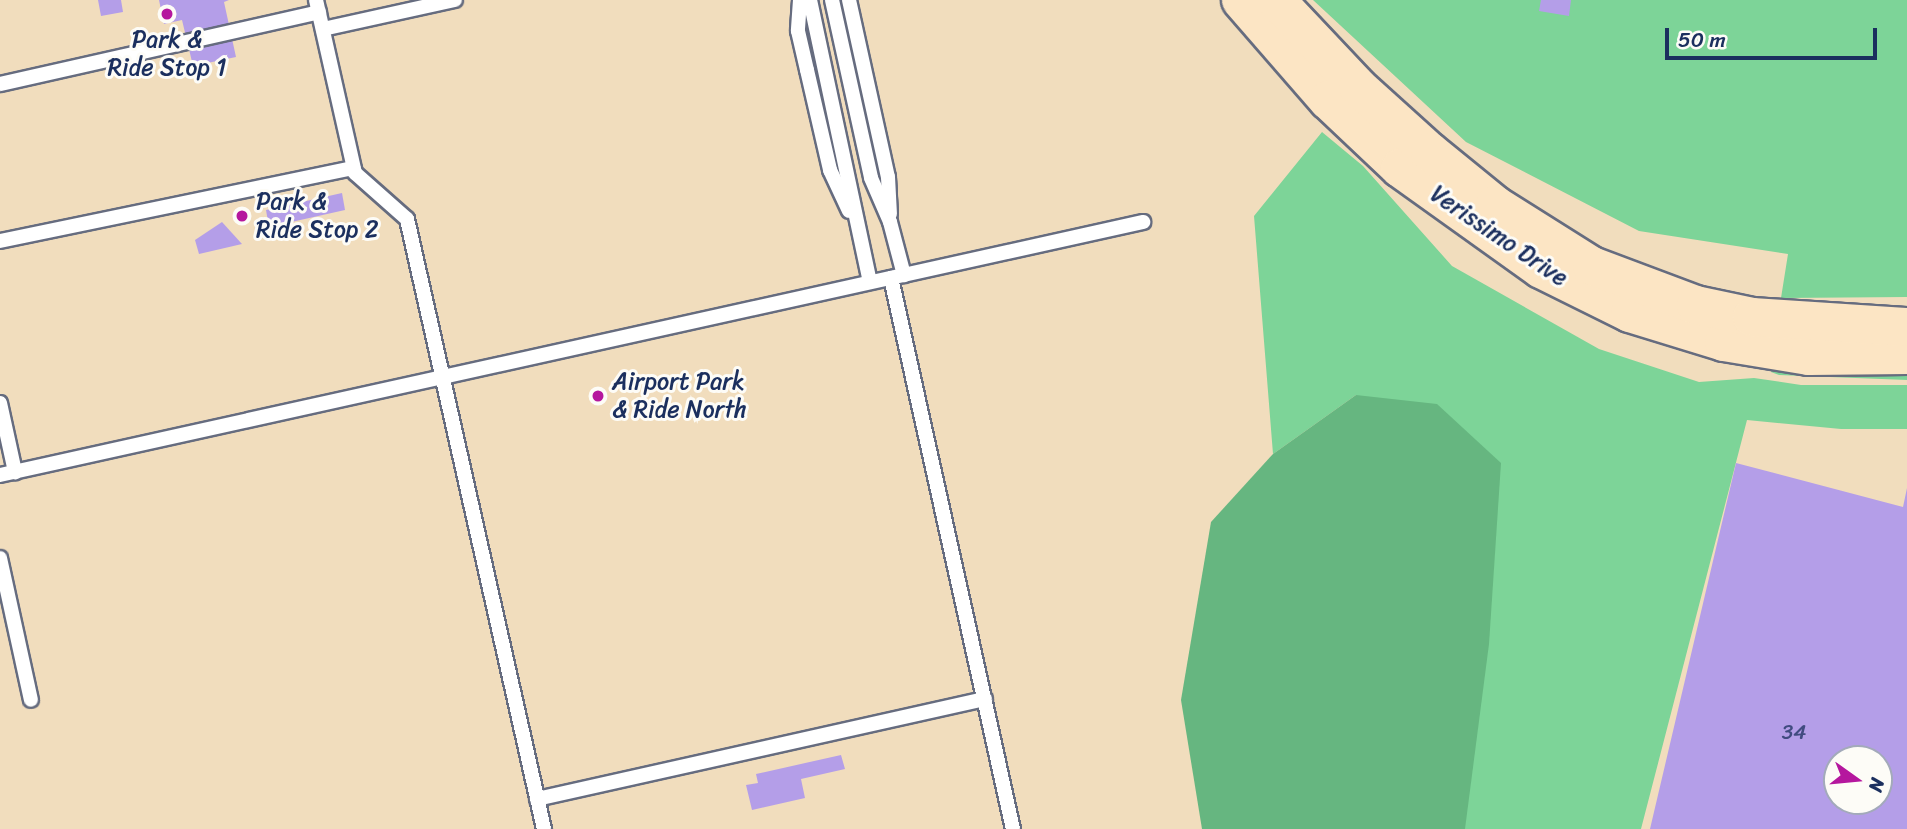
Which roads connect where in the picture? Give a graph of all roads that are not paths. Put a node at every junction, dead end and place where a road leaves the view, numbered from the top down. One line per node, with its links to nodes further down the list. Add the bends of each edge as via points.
1 (455, 0): 9 (lane)
2 (800, 0): 14 (lane, via 798,32 830,170)
3 (810, 0): 14 (lane)
4 (832, 0): 12 (lane, via 871,178)
5 (849, 0): 12 (lane, via 888,177)
6 (1241, 0): 19 (street, Verissimo Drive, via 1328,100 1400,168 1541,270 1630,313 1724,342 1809,356)
7 (1276, 0): 18 (street, Verissimo Drive, via 1358,87 1430,152 1494,205 1592,266 1696,305 1752,317)
8 (318, 6): 9 (lane); 10 (lane)
9 (323, 29): 11 (lane)
10 (0, 84)
11 (354, 168): 15 (lane); 20 (lane, via 361,182 407,219)
12 (890, 222): 16 (lane)
13 (1143, 222): 16 (lane)
14 (856, 228): 17 (lane)
15 (0, 241)
16 (898, 276): 17 (lane); 24 (lane)
17 (870, 282): 20 (lane)
18 (1907, 327)
19 (1907, 355)
20 (443, 377): 22 (lane); 26 (lane)
21 (0, 403): 22 (lane)
22 (7, 474)
23 (0, 558): 25 (lane)
24 (985, 699): 26 (lane); 28 (lane)
25 (31, 700)
26 (537, 799): 27 (lane)
27 (544, 829)
28 (1013, 829)

